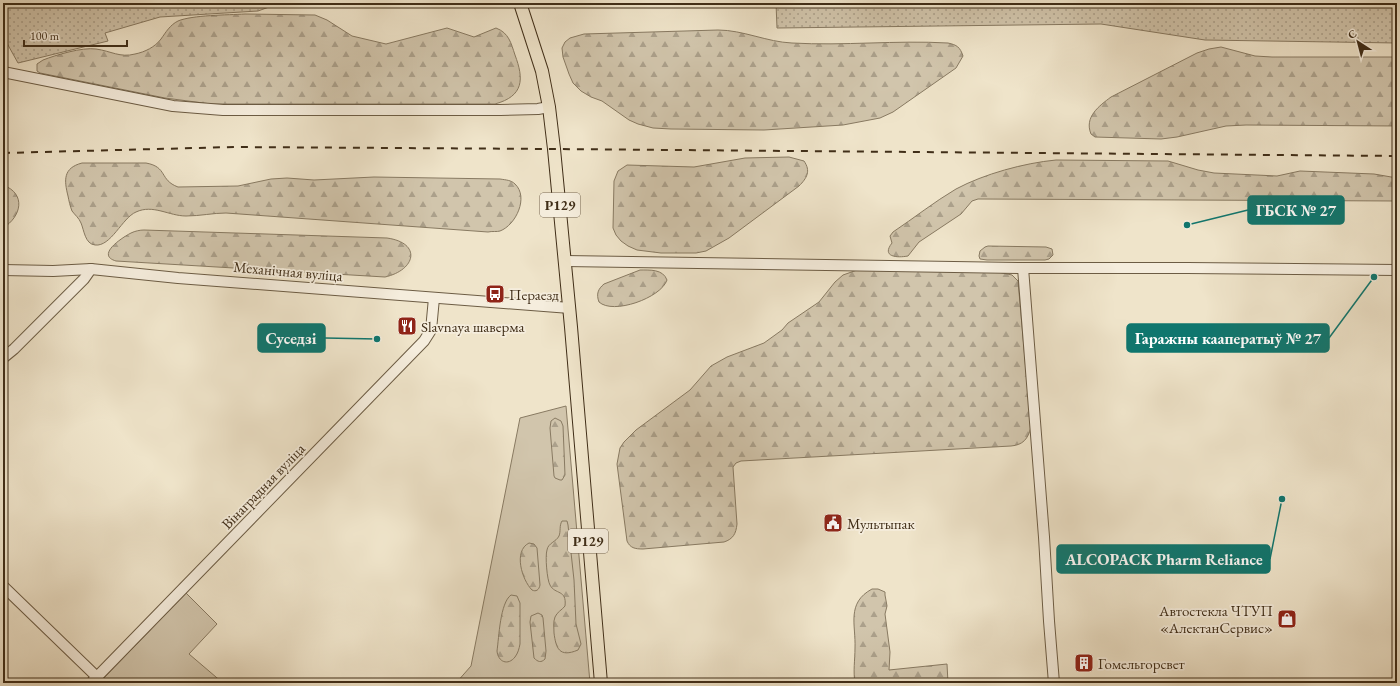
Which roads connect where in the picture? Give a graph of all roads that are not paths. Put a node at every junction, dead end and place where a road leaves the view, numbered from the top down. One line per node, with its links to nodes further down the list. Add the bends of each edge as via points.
1 (520, 3): 3 (main road, Р129, via 542,71)
2 (3, 72): 3 (street, via 173,106 223,110 500,110)
3 (549, 107): 4 (main road, Р129)
4 (565, 261): 5 (street); 10 (main road, Р129)
5 (1023, 268): 8 (street); 15 (street)
6 (3, 270): 7 (street, Механічная вуліца)
7 (90, 270): 9 (street, Механічная вуліца); 11 (street, via 14,350)
8 (1397, 270)
9 (434, 298): 10 (street, Механічная вуліца); 13 (street, Вінаградная вуліца, via 430,330 424,341)
10 (570, 308): 14 (main road, Р129)
11 (3, 358)
12 (3, 586): 13 (street)
13 (94, 680)
14 (601, 683)
15 (1054, 683)

